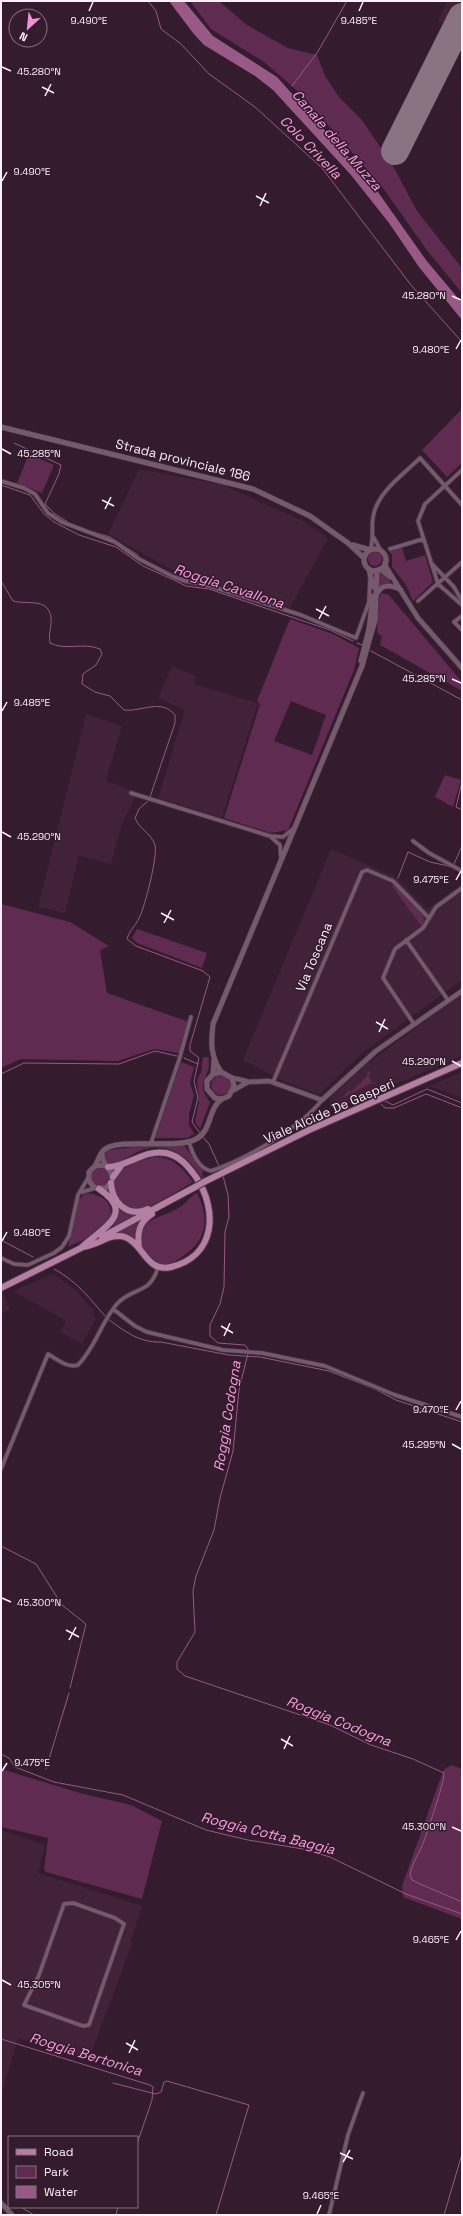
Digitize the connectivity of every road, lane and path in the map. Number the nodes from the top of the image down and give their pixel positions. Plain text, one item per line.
1 (1, 427) edge
2 (462, 470) edge
3 (1, 481) edge
4 (444, 486) junction
5 (462, 505) edge
6 (373, 534) junction
7 (423, 539) junction
8 (348, 543) junction
9 (390, 549) dead end
10 (370, 550) junction
11 (381, 551) junction
12 (364, 558) junction
13 (430, 562) junction
14 (385, 563) junction
15 (462, 563) edge
16 (379, 570) junction
17 (370, 571) junction
18 (445, 577) junction
19 (393, 580) junction
20 (438, 584) junction
21 (402, 590) junction
22 (376, 596) junction
23 (462, 601) edge
24 (418, 602) dead end
25 (462, 605) edge
26 (462, 616) edge
27 (462, 630) edge
28 (462, 668) edge
29 (355, 683) junction
30 (131, 793) dead end
31 (294, 828) junction
32 (270, 836) junction
33 (413, 841) dead end
34 (281, 858) junction
35 (462, 870) edge
36 (462, 888) edge
37 (429, 918) junction
38 (406, 940) junction
39 (462, 990) edge
40 (448, 1000) junction
41 (191, 1017) dead end
42 (414, 1024) junction
43 (214, 1060) junction
44 (462, 1063) edge
45 (221, 1072) junction
46 (213, 1074) junction
47 (232, 1078) junction
48 (248, 1082) junction
49 (274, 1082) junction
50 (234, 1090) junction
51 (212, 1097) junction
52 (222, 1099) junction
53 (322, 1100) junction
54 (213, 1110) junction
55 (189, 1142) junction
56 (152, 1143) junction
57 (102, 1152) junction
58 (95, 1166) junction
59 (106, 1166) junction
60 (121, 1166) junction
61 (226, 1168) junction
62 (214, 1174) junction
63 (88, 1178) junction
64 (112, 1180) junction
65 (97, 1189) junction
66 (81, 1192) junction
67 (163, 1204) junction
68 (82, 1247) junction
69 (139, 1249) junction
70 (1, 1258) edge
71 (158, 1267) junction
72 (1, 1288) edge
73 (113, 1309) junction
74 (462, 1417) edge
75 (1, 1469) edge
76 (24, 2005) joint
77 (362, 2093) dead end
78 (1, 2203) edge
79 (12, 2215) edge
80 (329, 2215) edge

1 - 8 main road, Strada provinciale 186
2 - 4 street
3 - 17 street
4 - 5 street
4 - 6 street
4 - 7 street
6 - 10 street
6 - 11 street
7 - 9 street
7 - 13 street
8 - 10 main road
8 - 12 main road
10 - 11 main road
10 - 12 main road
11 - 14 main road
12 - 17 main road
13 - 18 street
13 - 20 street
14 - 16 main road
14 - 19 street
15 - 18 street
16 - 17 main road
16 - 19 street
16 - 22 main road
17 - 29 main road
18 - 20 street
18 - 23 street
19 - 21 street
20 - 24 street
20 - 25 street
21 - 22 street
21 - 28 street
22 - 29 main road
26 - 27 street
29 - 31 main road
30 - 32 street
31 - 32 street
31 - 34 main road
32 - 34 street
33 - 35 street
34 - 43 main road
36 - 37 street
37 - 38 street
37 - 49 street, Via Toscana
38 - 40 street
38 - 42 street
39 - 40 street
40 - 42 street
41 - 56 street
42 - 53 street
43 - 45 main road
43 - 46 main road
44 - 61 main road, Viale Alcide De Gasperi
45 - 46 main road
45 - 47 main road
46 - 51 main road
47 - 48 street
47 - 50 main road
48 - 49 street
48 - 50 street
49 - 53 street
50 - 52 main road
51 - 52 main road
51 - 54 main road
52 - 54 main road
53 - 61 street
54 - 55 main road
55 - 56 main road
55 - 62 street
56 - 57 main road
57 - 58 main road
57 - 59 main road
58 - 59 main road
58 - 63 main road
59 - 60 main road
59 - 64 main road
60 - 64 main road
60 - 71 main road
61 - 62 main road, Viale Alcide De Gasperi
62 - 67 main road, Viale Alcide De Gasperi, bridge
63 - 65 main road
63 - 66 street
64 - 65 main road
64 - 67 main road
65 - 66 street
65 - 68 main road
66 - 70 street
67 - 68 main road
67 - 69 main road
68 - 69 main road
68 - 72 main road
69 - 71 main road
71 - 73 street
73 - 74 street
73 - 75 street
76 - 76 street
77 - 80 street
78 - 79 main road

